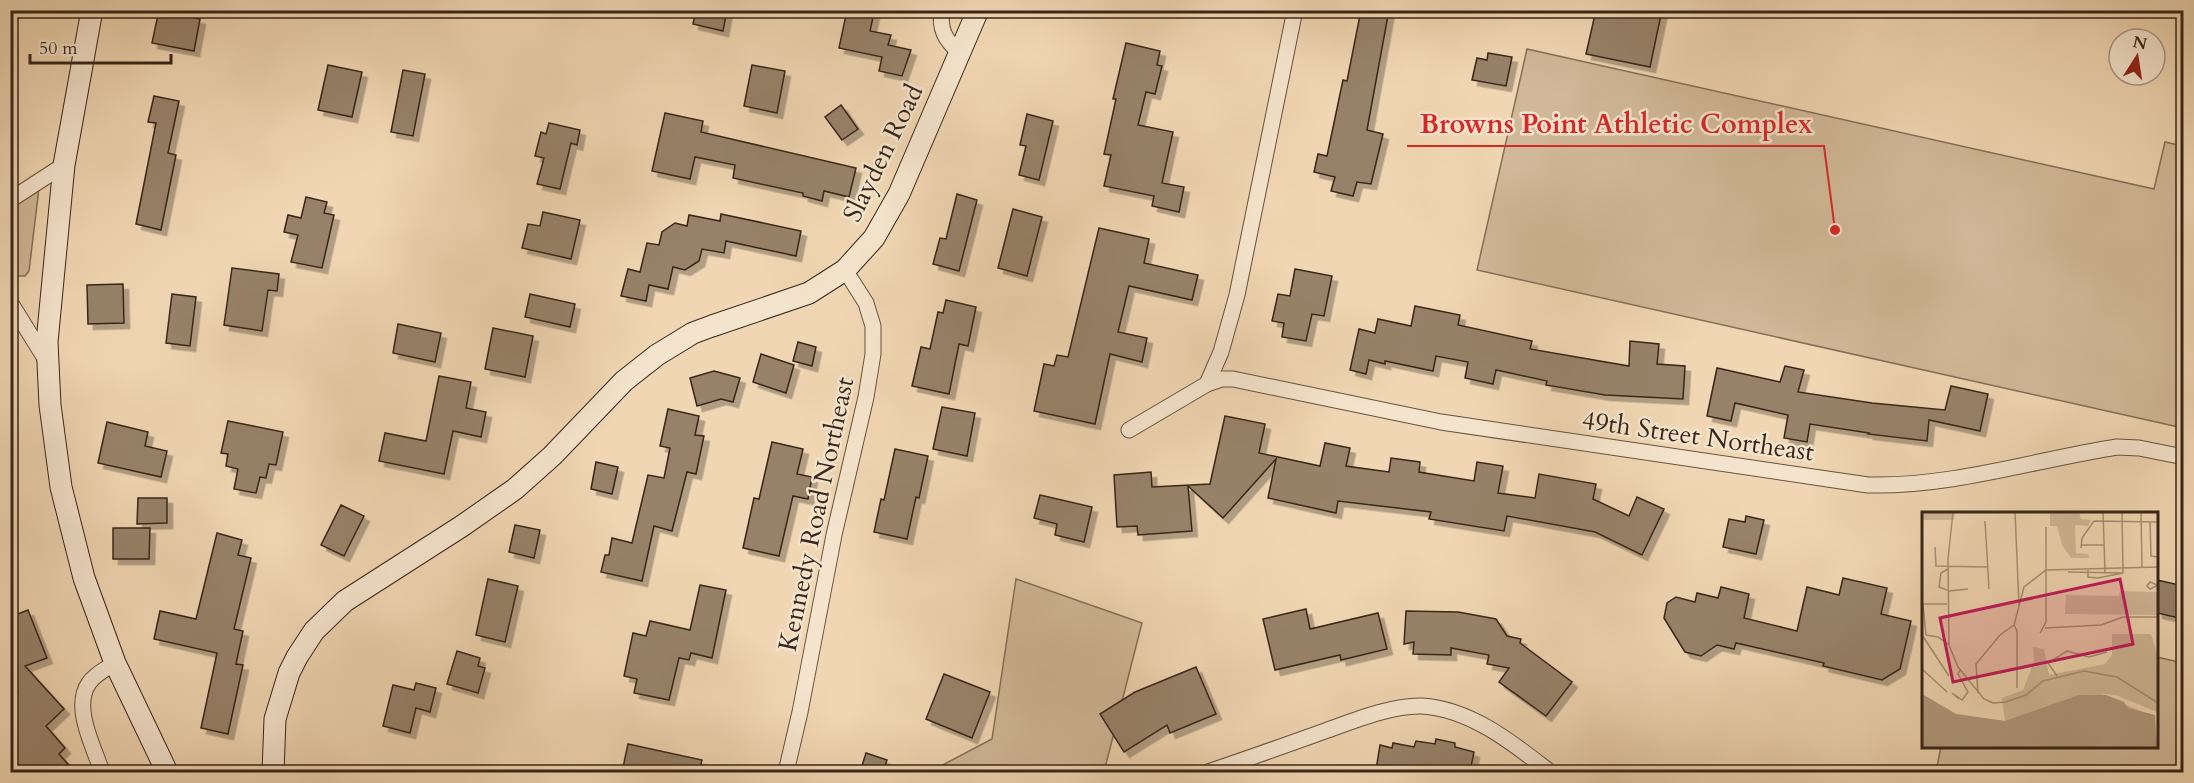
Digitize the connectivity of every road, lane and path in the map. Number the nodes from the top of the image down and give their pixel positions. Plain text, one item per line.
1 (92, 10) edge
2 (942, 10) edge
3 (978, 10) edge
4 (1295, 10) edge
5 (959, 52) junction
6 (64, 165) junction
7 (10, 200) edge
8 (845, 270) junction
9 (10, 302) edge
10 (47, 363) junction
11 (1207, 384) junction
12 (1129, 430) dead end
13 (2184, 457) edge
14 (115, 663) junction
15 (102, 772) edge
16 (168, 772) edge
17 (273, 772) edge
18 (786, 772) edge
19 (1208, 772) edge
20 (1550, 772) edge

1 - 6 street
2 - 5 street
3 - 5 street, Slayden Road
4 - 11 street
5 - 8 street, Slayden Road
6 - 7 street
6 - 10 street
8 - 17 street, Slayden Road
8 - 18 street, Kennedy Road Northeast
9 - 10 street
10 - 14 street
11 - 12 street
11 - 13 street, 49th Street Northeast
14 - 15 street
14 - 16 street
19 - 20 street

